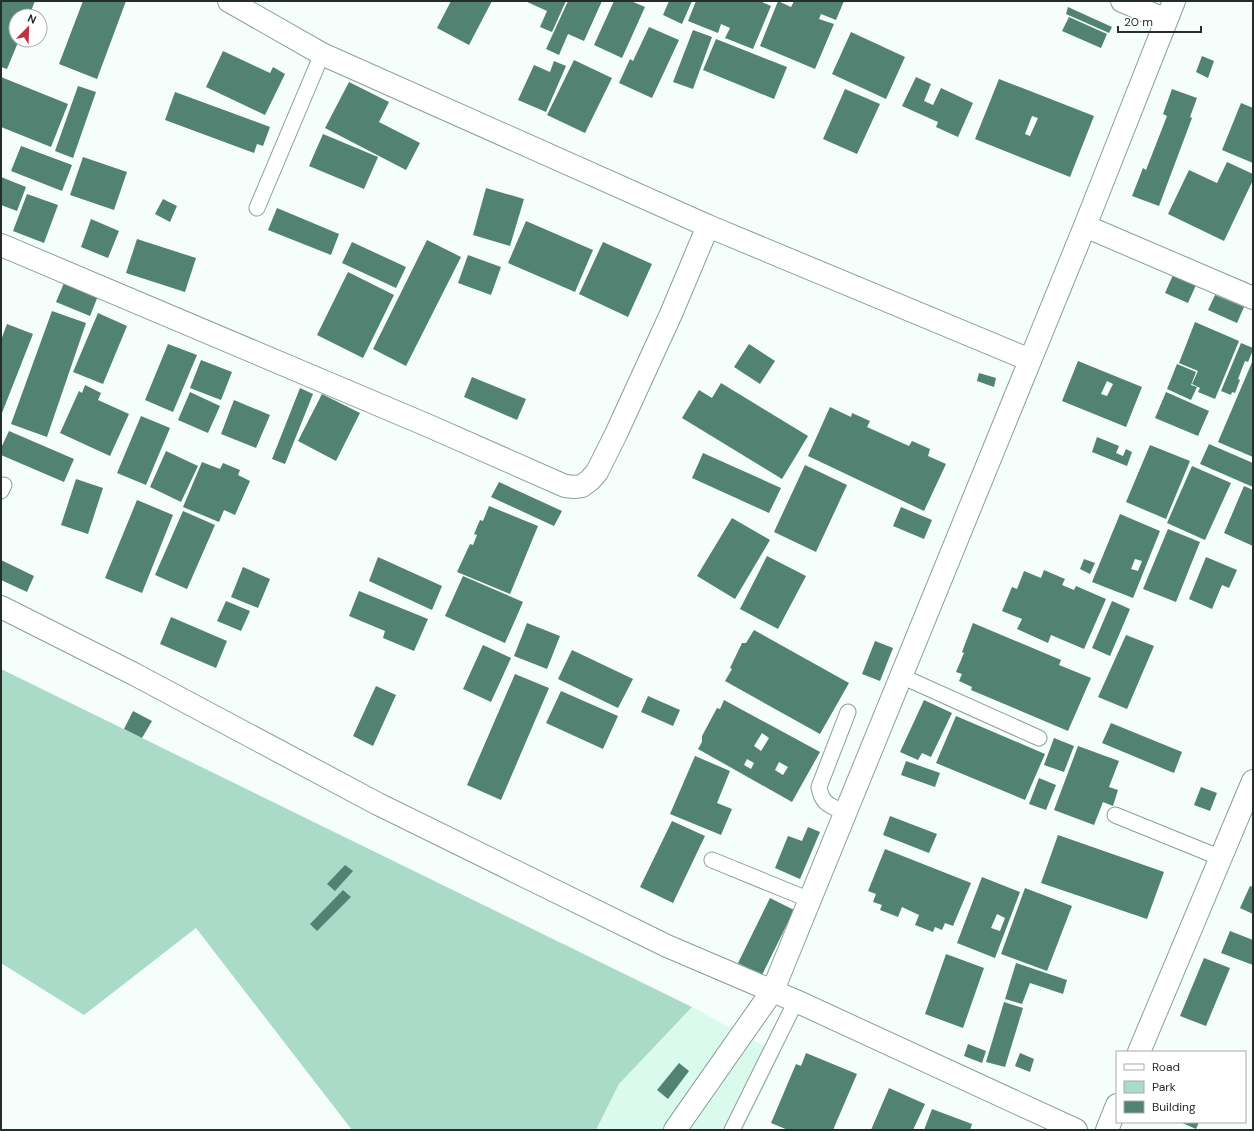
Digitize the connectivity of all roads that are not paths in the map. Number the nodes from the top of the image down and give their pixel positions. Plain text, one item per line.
1 (229, 1) edge
2 (1122, 1) edge
3 (1170, 11) edge
4 (322, 54) junction
5 (257, 208) dead end
6 (708, 226) junction
7 (1085, 226) junction
8 (1, 245) edge
9 (1253, 298) edge
10 (1030, 360) junction
11 (1, 606) edge
12 (901, 676) junction
13 (848, 712) dead end
14 (1039, 738) dead end
15 (1253, 781) edge
16 (845, 813) junction
17 (1115, 815) dead end
18 (1220, 858) junction
19 (712, 860) dead end
20 (810, 900) junction
21 (773, 990) junction
22 (796, 1001) junction
23 (1139, 1051) edge
24 (1116, 1108) edge
25 (675, 1130) edge
26 (732, 1130) edge
27 (1076, 1130) edge
28 (1107, 1130) edge

1 - 4 street
2 - 3 street
3 - 7 street
4 - 5 lane
4 - 6 street
6 - 8 street
6 - 10 street
7 - 9 street
7 - 10 street
10 - 12 street
11 - 21 street
12 - 14 lane
12 - 16 street
13 - 16 lane
15 - 18 street
16 - 20 street
17 - 18 lane
18 - 23 street
19 - 20 lane
20 - 21 street
21 - 22 street
21 - 25 street
22 - 26 lane
22 - 27 street
24 - 28 street

